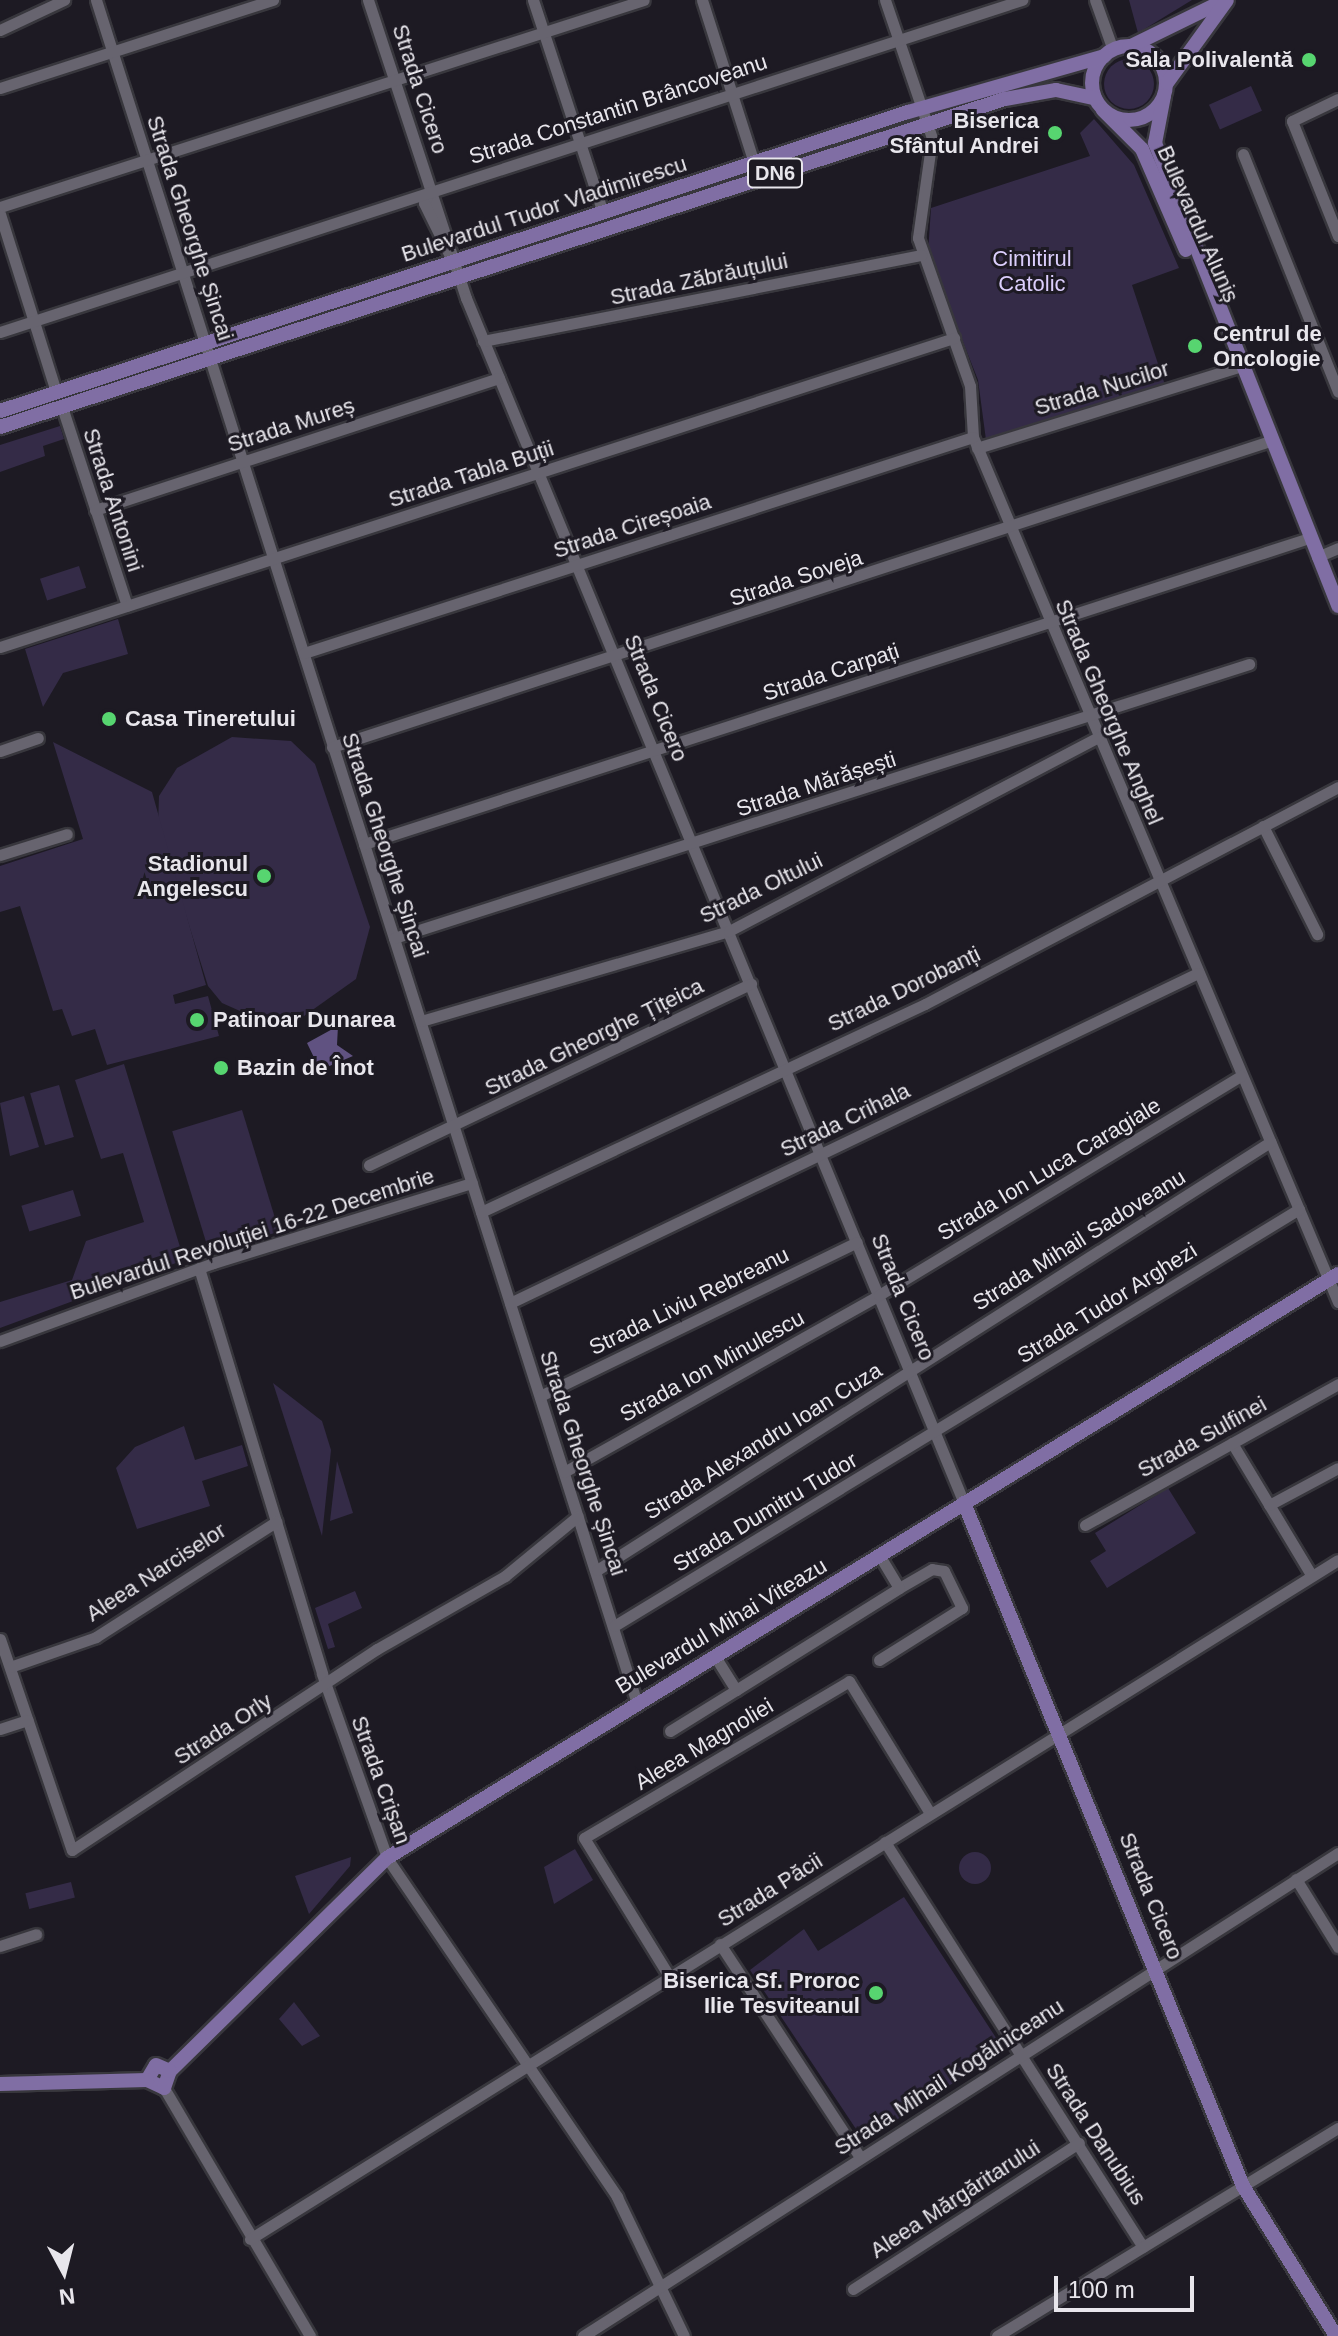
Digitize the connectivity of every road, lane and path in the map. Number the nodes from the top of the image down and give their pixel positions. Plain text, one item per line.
1 (64, 0) edge
2 (96, 0) edge
3 (273, 0) edge
4 (368, 0) edge
5 (533, 0) edge
6 (644, 0) edge
7 (702, 0) edge
8 (885, 0) edge
9 (1022, 0) edge
10 (1095, 0) edge
11 (1226, 0) edge
12 (0, 30) edge
13 (543, 33) junction
14 (897, 37) junction
15 (1129, 47) junction
16 (113, 51) junction
17 (1109, 53) junction
18 (394, 80) junction
19 (0, 88) edge
20 (1165, 90) junction
21 (732, 93) junction
22 (1338, 99) edge
23 (1099, 104) junction
24 (924, 116) junction
25 (579, 143) junction
26 (1243, 154) dead end
27 (147, 160) junction
28 (754, 163) junction
29 (429, 192) junction
30 (0, 207) edge
31 (603, 213) junction
32 (0, 214) edge
33 (1338, 236) edge
34 (922, 255) junction
35 (453, 262) junction
36 (183, 272) junction
37 (458, 277) junction
38 (34, 321) junction
39 (0, 332) edge
40 (954, 338) junction
41 (483, 341) junction
42 (205, 342) junction
43 (210, 358) junction
44 (1239, 367) junction
45 (499, 378) junction
46 (56, 392) junction
47 (1338, 392) edge
48 (62, 407) junction
49 (0, 411) edge
50 (0, 427) edge
51 (1270, 441) junction
52 (975, 442) junction
53 (243, 462) junction
54 (539, 473) junction
55 (95, 510) junction
56 (1010, 530) junction
57 (1309, 538) junction
58 (1338, 548) edge
59 (1317, 557) junction
60 (273, 558) junction
61 (577, 565) junction
62 (127, 606) junction
63 (1338, 606) edge
64 (1050, 624) junction
65 (0, 647) edge
66 (304, 653) junction
67 (615, 657) junction
68 (1249, 664) dead end
69 (1090, 718) junction
70 (1098, 737) junction
71 (38, 738) dead end
72 (332, 747) junction
73 (653, 749) junction
74 (0, 751) edge
75 (1338, 787) edge
76 (1263, 826) junction
77 (67, 834) dead end
78 (364, 844) junction
79 (693, 844) junction
80 (0, 855) edge
81 (1158, 879) junction
82 (729, 931) junction
83 (1317, 934) dead end
84 (394, 938) junction
85 (1198, 973) junction
86 (751, 984) junction
87 (421, 1021) junction
88 (786, 1068) junction
89 (1241, 1076) junction
90 (454, 1126) junction
91 (1270, 1142) junction
92 (821, 1154) junction
93 (369, 1165) dead end
94 (472, 1183) junction
95 (1299, 1209) junction
96 (481, 1212) junction
97 (857, 1242) junction
98 (199, 1268) junction
99 (1333, 1276) edge
100 (879, 1295) junction
101 (1338, 1302) edge
102 (510, 1303) junction
103 (0, 1341) edge
104 (910, 1371) junction
105 (1338, 1384) edge
106 (540, 1396) junction
107 (937, 1432) junction
108 (1232, 1443) junction
109 (1338, 1468) edge
110 (564, 1472) junction
111 (964, 1503) junction
112 (1269, 1505) junction
113 (578, 1516) junction
114 (276, 1522) junction
115 (1085, 1525) dead end
116 (880, 1556) junction
117 (1338, 1560) edge
118 (597, 1570) junction
119 (1312, 1576) junction
120 (899, 1588) junction
121 (614, 1626) junction
122 (0, 1639) edge
123 (715, 1656) junction
124 (879, 1660) dead end
125 (10, 1667) junction
126 (326, 1686) junction
127 (736, 1690) junction
128 (637, 1703) junction
129 (28, 1720) junction
130 (0, 1729) edge
131 (670, 1731) dead end
132 (1060, 1733) junction
133 (930, 1813) junction
134 (885, 1842) junction
135 (1338, 1853) edge
136 (387, 1858) junction
137 (1296, 1879) junction
138 (36, 1934) dead end
139 (720, 1944) junction
140 (0, 1946) edge
141 (1338, 1947) edge
142 (1156, 1967) junction
143 (669, 1976) junction
144 (1020, 2054) junction
145 (525, 2065) junction
146 (170, 2071) junction
147 (147, 2080) junction
148 (0, 2084) edge
149 (164, 2088) junction
150 (1338, 2128) edge
151 (1079, 2143) junction
152 (860, 2157) junction
153 (1243, 2186) junction
154 (250, 2239) junction
155 (1143, 2247) junction
156 (663, 2284) junction
157 (853, 2289) dead end
158 (310, 2336) edge
159 (583, 2336) edge
160 (684, 2336) edge
161 (997, 2336) edge
162 (1336, 2336) edge

1 - 12 street
2 - 16 street, Strada Gheorghe Șincai
3 - 16 street
4 - 18 street, Strada Cicero
5 - 13 street
6 - 13 street
7 - 21 street
8 - 14 street, Strada Gheorghe Anghel
9 - 14 street, Strada Constantin Brâncoveanu
10 - 17 street
11 - 15 main road, DN6
11 - 20 main road, DN6
13 - 18 street
13 - 25 street
14 - 21 street, Strada Constantin Brâncoveanu
14 - 24 street, Strada Gheorghe Anghel
15 - 17 main road, DN6
15 - 20 main road
16 - 19 street
16 - 27 street, Strada Gheorghe Șincai
17 - 23 main road
17 - 24 main road, Bulevardul Tudor Vladimirescu / DN6
18 - 27 street
18 - 29 street, Strada Cicero
20 - 23 main road, DN6
20 - 44 main road, Bulevardul Aluniș
21 - 25 street, Strada Constantin Brâncoveanu
21 - 28 street
22 - 33 street
23 - 24 main road, Bulevardul Tudor Vladimirescu / DN6
23 - 44 main road, Bulevardul Aluniș
24 - 28 main road, Bulevardul Tudor Vladimirescu / DN6
24 - 34 street, Strada Gheorghe Anghel
24 - 37 main road, Bulevardul Tudor Vladimirescu / DN6
25 - 29 street, Strada Constantin Brâncoveanu
25 - 31 street
26 - 47 street
27 - 30 street
27 - 36 street, Strada Gheorghe Șincai
28 - 31 main road, Bulevardul Tudor Vladimirescu / DN6
29 - 35 street, Strada Cicero
29 - 36 street, Strada Constantin Brâncoveanu
31 - 35 main road, Bulevardul Tudor Vladimirescu / DN6
32 - 38 street
34 - 40 street, Strada Gheorghe Anghel
34 - 41 street, Strada Zăbrăuțului
35 - 37 street, Strada Cicero
35 - 42 main road, Bulevardul Tudor Vladimirescu / DN6
36 - 38 street, Strada Constantin Brâncoveanu
36 - 42 street, Strada Gheorghe Șincai
37 - 41 street, Strada Cicero
37 - 43 main road, Bulevardul Tudor Vladimirescu / DN6
38 - 39 street, Strada Constantin Brâncoveanu
38 - 46 street
40 - 52 street, Strada Gheorghe Anghel
40 - 54 street, Strada Tabla Buții
41 - 45 street, Strada Cicero
42 - 43 street, Strada Gheorghe Șincai
42 - 46 main road, Bulevardul Tudor Vladimirescu / DN6
43 - 48 main road, Bulevardul Tudor Vladimirescu / DN6
43 - 53 street, Strada Gheorghe Șincai
44 - 51 main road, Bulevardul Aluniș
44 - 52 street, Strada Nucilor
45 - 53 street, Strada Mureș
45 - 54 street, Strada Cicero
46 - 49 main road, Bulevardul Tudor Vladimirescu / DN6
48 - 50 main road, Bulevardul Tudor Vladimirescu / DN6
48 - 55 street, Strada Antonini
51 - 56 street, Strada Soveja
51 - 57 main road, Bulevardul Aluniș
52 - 56 street, Strada Gheorghe Anghel
52 - 61 street, Strada Cireșoaia
53 - 55 street, Strada Mureș
53 - 60 street, Strada Gheorghe Șincai
54 - 60 street, Strada Tabla Buții
54 - 61 street, Strada Cicero
55 - 62 street, Strada Antonini
56 - 64 street, Strada Gheorghe Anghel
56 - 67 street, Strada Soveja
57 - 59 main road, Bulevardul Aluniș
57 - 64 street, Strada Carpați
58 - 59 street
59 - 63 main road, Bulevardul Aluniș
60 - 62 street, Strada Tabla Buții
60 - 66 street, Strada Gheorghe Șincai
61 - 66 street, Strada Cireșoaia
61 - 67 street, Strada Cicero
62 - 65 street, Strada Tabla Buții
64 - 69 street, Strada Gheorghe Anghel
64 - 73 street, Strada Carpați
66 - 72 street, Strada Gheorghe Șincai
67 - 72 street, Strada Soveja
67 - 73 street, Strada Cicero
68 - 69 street, Strada Mărășești
69 - 70 street, Strada Gheorghe Anghel
69 - 79 street, Strada Mărășești
70 - 81 street, Strada Gheorghe Anghel
70 - 82 street, Strada Oltului
71 - 74 street
72 - 78 street, Strada Gheorghe Șincai
73 - 78 street, Strada Carpați
73 - 79 street, Strada Cicero
75 - 76 street, Strada Dorobanți
76 - 81 street, Strada Dorobanți
76 - 83 street
77 - 80 street
78 - 84 street, Strada Gheorghe Șincai
79 - 82 street, Strada Cicero
79 - 84 street, Strada Mărășești
81 - 85 street, Strada Gheorghe Anghel
81 - 88 street, Strada Dorobanți
82 - 86 street, Strada Cicero
82 - 87 street, Strada Oltului
84 - 87 street, Strada Gheorghe Șincai
85 - 89 street, Strada Gheorghe Anghel
85 - 92 street, Strada Crihala
86 - 88 street, Strada Cicero
86 - 90 street, Strada Gheorghe Țițeica
87 - 90 street, Strada Gheorghe Șincai
88 - 92 street, Strada Cicero
88 - 96 street, Strada Dorobanți
89 - 91 street, Strada Gheorghe Anghel
89 - 100 street, Strada Ion Luca Caragiale
90 - 93 street, Strada Gheorghe Țițeica
90 - 94 street, Strada Gheorghe Șincai
91 - 95 street, Strada Gheorghe Anghel
91 - 104 street, Strada Mihail Sadoveanu
92 - 97 street, Strada Cicero
92 - 102 street, Strada Crihala
94 - 96 street, Strada Gheorghe Șincai
94 - 98 street, Bulevardul Revoluției 16-22 Decembrie
95 - 99 street, Strada Gheorghe Anghel
95 - 107 street, Strada Tudor Arghezi
96 - 102 street, Strada Gheorghe Șincai
97 - 100 street, Strada Cicero
97 - 106 street, Strada Liviu Rebreanu
98 - 103 street, Bulevardul Revoluției 16-22 Decembrie
98 - 114 street, Strada Crișan
99 - 101 street, Strada Gheorghe Anghel
99 - 111 main road, Bulevardul Mihai Viteazu
100 - 104 street, Strada Cicero
100 - 110 street, Strada Ion Minulescu
102 - 106 street, Strada Gheorghe Șincai
104 - 107 street, Strada Cicero
104 - 118 street, Strada Alexandru Ioan Cuza
105 - 108 street, Strada Sulfinei
106 - 110 street, Strada Gheorghe Șincai
107 - 111 street, Strada Cicero
107 - 121 street, Strada Dumitru Tudor
108 - 112 street
108 - 115 street, Strada Sulfinei
109 - 112 street
110 - 113 street, Strada Gheorghe Șincai
111 - 116 main road, Bulevardul Mihai Viteazu
111 - 132 main road, Strada Cicero
112 - 119 street
113 - 118 street, Strada Gheorghe Șincai
113 - 126 street, Strada Orly
114 - 125 street, Aleea Narciselor
114 - 126 street, Strada Crișan
116 - 120 street
116 - 123 main road, Bulevardul Mihai Viteazu
117 - 119 street, Strada Păcii
118 - 121 street, Strada Gheorghe Șincai
119 - 132 street, Strada Păcii
120 - 124 street
120 - 127 street
121 - 128 street, Strada Gheorghe Șincai
122 - 125 street, Strada Orly
123 - 127 street
123 - 128 main road, Bulevardul Mihai Viteazu
125 - 129 street, Strada Orly
126 - 129 street, Strada Orly
126 - 136 street, Strada Crișan
127 - 131 street
128 - 136 main road, Bulevardul Mihai Viteazu
129 - 130 street
132 - 133 street, Strada Păcii
132 - 142 main road, Strada Cicero
133 - 134 street, Strada Păcii
133 - 143 street, Aleea Magnoliei
134 - 139 street, Strada Păcii
134 - 144 street, Strada Danubius
135 - 137 street, Strada Mihail Kogălniceanu
136 - 145 street, Strada Crișan
136 - 146 main road, Bulevardul Mihai Viteazu
137 - 141 street
137 - 142 street, Strada Mihail Kogălniceanu
138 - 140 street
139 - 143 street, Strada Păcii
139 - 152 street
142 - 144 street, Strada Mihail Kogălniceanu
142 - 153 main road, Strada Cicero
143 - 145 street, Strada Păcii
144 - 151 street, Strada Danubius
144 - 152 street, Strada Mihail Kogălniceanu
145 - 154 street, Strada Păcii
145 - 156 street, Strada Crișan
146 - 147 main road, Bulevardul Mihai Viteazu
146 - 149 main road, Bulevardul Mihai Viteazu
147 - 148 main road, Bulevardul Mihai Viteazu
147 - 149 main road, Bulevardul Mihai Viteazu
149 - 154 street
150 - 153 street
151 - 155 street, Strada Danubius
151 - 157 street, Aleea Mărgăritarului
152 - 156 street, Strada Mihail Kogălniceanu
153 - 155 street
153 - 162 main road, Strada Cicero
154 - 158 street
155 - 161 street
156 - 159 street, Strada Mihail Kogălniceanu
156 - 160 street, Strada Crișan

